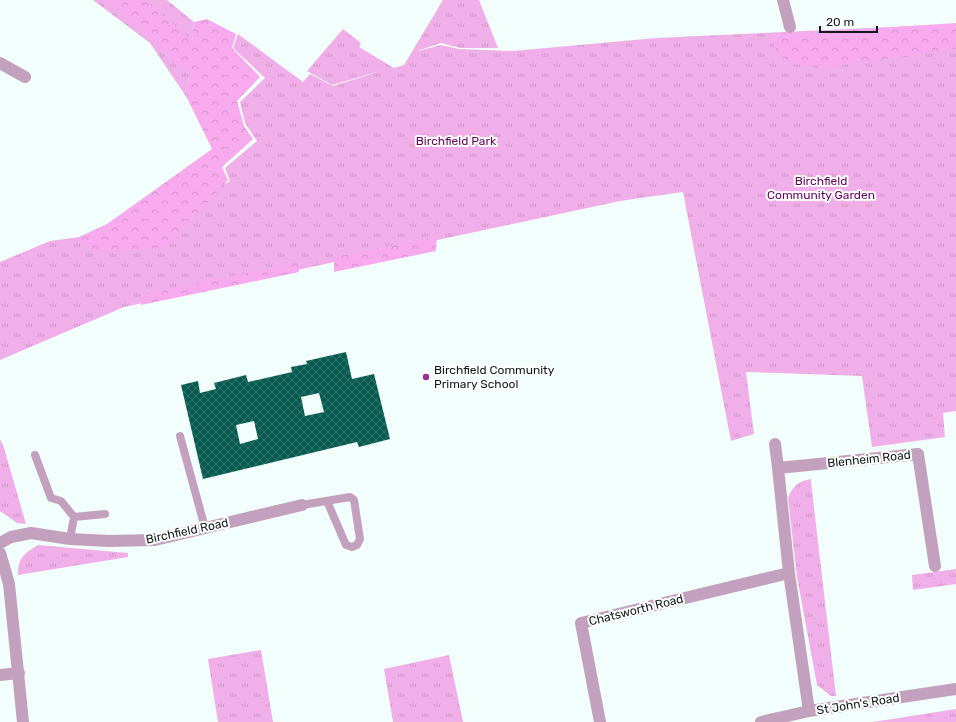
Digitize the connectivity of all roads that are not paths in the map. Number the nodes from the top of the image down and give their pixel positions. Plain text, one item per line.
1 (783, 0) edge
2 (790, 27) dead end
3 (0, 63) edge
4 (25, 77) dead end
5 (180, 436) dead end
6 (775, 444) dead end
7 (35, 455) dead end
8 (778, 468) junction
9 (327, 501) junction
10 (302, 505) joint
11 (105, 514) dead end
12 (74, 517) junction
13 (204, 528) junction
14 (70, 539) junction
15 (0, 543) edge
16 (0, 553) edge
17 (935, 566) dead end
18 (789, 573) junction
19 (19, 673) junction
20 (0, 675) edge
21 (956, 689) edge
22 (809, 711) junction
23 (23, 722) edge
24 (600, 722) edge
25 (761, 722) edge

1 - 2 street
3 - 4 street
5 - 13 lane
6 - 8 street
7 - 12 lane
8 - 17 street, Blenheim Road
8 - 18 street
9 - 9 lane
9 - 10 lane
10 - 13 street, Birchfield Road
11 - 12 lane
12 - 14 lane
13 - 14 street, Birchfield Road
14 - 15 street, Birchfield Road
16 - 19 street
18 - 22 street
18 - 24 street, Chatsworth Road
19 - 20 street
19 - 23 street
21 - 22 street, St John's Road
22 - 25 street, St John's Road

